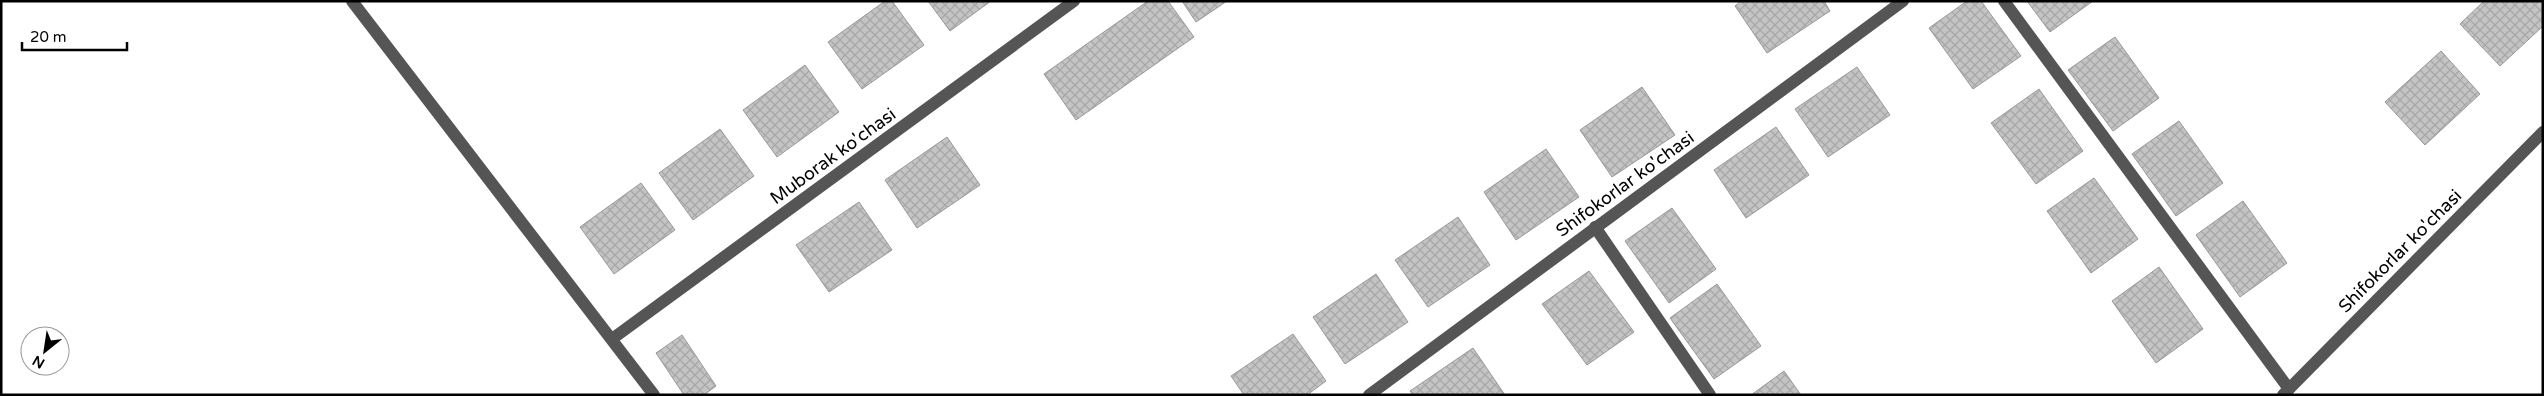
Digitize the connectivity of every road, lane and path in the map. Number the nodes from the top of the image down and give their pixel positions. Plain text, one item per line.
1 (352, 1) edge
2 (1074, 1) edge
3 (1903, 1) edge
4 (2004, 1) edge
5 (2543, 132) edge
6 (1595, 227) junction
7 (612, 339) junction
8 (2286, 392) edge
9 (654, 395) edge
10 (1369, 395) edge
11 (1710, 395) edge

1 - 7 street
2 - 7 street, Muborak ko'chasi
3 - 6 street, Shifokorlar ko'chasi
4 - 8 street
5 - 8 street, Shifokorlar ko'chasi
6 - 10 street, Shifokorlar ko'chasi
6 - 11 street
7 - 9 street

